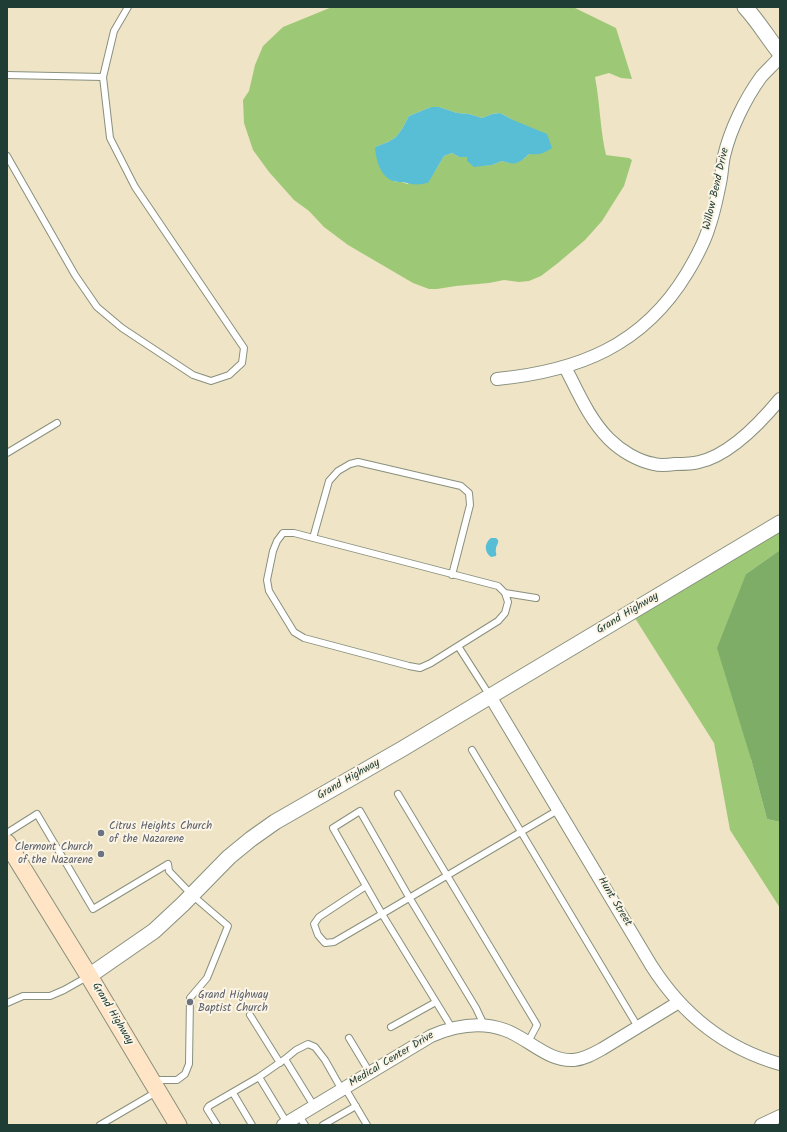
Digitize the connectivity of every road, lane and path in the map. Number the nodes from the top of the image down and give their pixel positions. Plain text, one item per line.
1 (128, 7) edge
2 (745, 7) edge
3 (780, 52) edge
4 (780, 57) edge
5 (7, 75) edge
6 (103, 77) junction
7 (7, 156) edge
8 (565, 367) junction
9 (497, 379) dead end
10 (780, 399) edge
11 (57, 423) dead end
12 (7, 453) edge
13 (780, 523) edge
14 (313, 538) junction
15 (452, 575) junction
16 (505, 593) junction
17 (536, 598) dead end
18 (458, 646) junction
19 (490, 696) junction
20 (472, 750) dead end
21 (398, 794) dead end
22 (558, 810) junction
23 (521, 831) junction
24 (7, 833) edge
25 (7, 843) edge
26 (447, 875) junction
27 (366, 886) junction
28 (192, 894) junction
29 (409, 898) junction
30 (382, 914) junction
31 (89, 976) junction
32 (436, 1002) junction
33 (679, 1002) junction
34 (7, 1003) edge
35 (250, 1015) dead end
36 (484, 1026) junction
37 (391, 1027) dead end
38 (638, 1027) junction
39 (452, 1028) junction
40 (349, 1038) dead end
41 (528, 1042) junction
42 (283, 1061) junction
43 (780, 1064) edge
44 (370, 1073) junction
45 (259, 1077) junction
46 (154, 1086) junction
47 (344, 1089) junction
48 (233, 1093) junction
49 (314, 1106) junction
50 (356, 1106) junction
51 (780, 1116) edge
52 (302, 1120) edge
53 (285, 1124) edge
54 (100, 1125) edge
55 (178, 1125) edge
56 (217, 1125) edge
57 (252, 1125) edge
58 (323, 1125) edge
59 (367, 1125) edge
60 (761, 1125) edge

1 - 6 lane
2 - 3 street
4 - 8 street, Willow Bend Drive
5 - 6 lane
6 - 7 lane
8 - 9 street, Willow Bend Drive
8 - 10 street
11 - 12 lane
13 - 19 street, Grand Highway
14 - 15 lane
14 - 15 lane
14 - 18 lane
15 - 16 lane
16 - 17 lane
16 - 18 lane
18 - 19 lane
19 - 22 street, Hunt Street
19 - 28 street, Grand Highway
20 - 23 lane
21 - 26 lane
22 - 23 lane
22 - 33 street, Hunt Street
23 - 26 lane
23 - 38 lane
24 - 28 lane
25 - 31 main road
26 - 29 lane
26 - 41 lane
27 - 29 lane
27 - 30 lane
27 - 30 lane
28 - 31 street, Grand Highway
28 - 46 lane
29 - 30 lane
29 - 36 lane
30 - 32 lane
31 - 34 lane
31 - 46 main road, Grand Highway
32 - 37 lane
32 - 39 lane
33 - 38 street, Medical Center Drive
33 - 43 street, Hunt Street
35 - 42 lane
36 - 39 street, Medical Center Drive
36 - 41 street, Medical Center Drive
38 - 41 street, Medical Center Drive
39 - 44 street, Medical Center Drive
40 - 44 lane
42 - 45 lane
42 - 47 lane
42 - 49 lane
44 - 47 street, Medical Center Drive
45 - 48 lane
45 - 53 lane
46 - 54 lane
46 - 55 main road, Grand Highway
47 - 49 street, Medical Center Drive
47 - 50 lane
48 - 56 lane
48 - 57 lane
49 - 52 street, Medical Center Drive
50 - 58 lane
50 - 59 lane
51 - 60 street
52 - 53 street, Medical Center Drive

